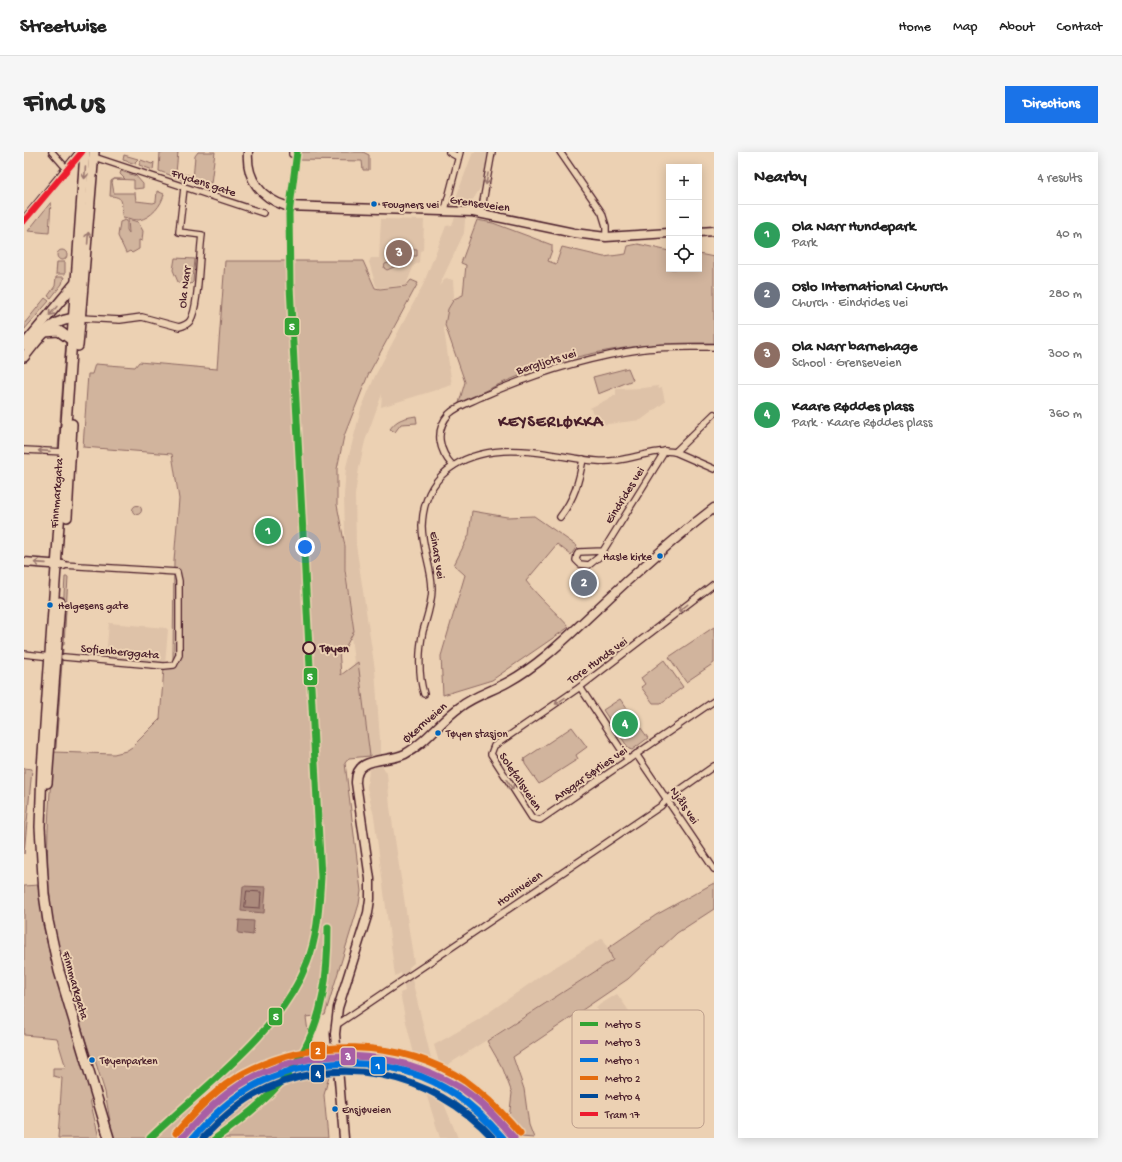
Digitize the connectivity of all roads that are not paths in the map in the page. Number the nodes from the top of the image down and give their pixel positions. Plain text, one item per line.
1 (79, 152) edge
2 (85, 152) edge
3 (248, 152) edge
4 (449, 152) edge
5 (492, 152) edge
6 (560, 152) edge
7 (53, 153) edge
8 (94, 155) edge
9 (459, 155) edge
10 (66, 168) junction
11 (184, 188) junction
12 (445, 210) junction
13 (263, 213) dead end
14 (481, 213) junction
15 (24, 219) edge
16 (714, 231) edge
17 (702, 232) edge
18 (666, 233) edge
19 (606, 237) junction
20 (77, 281) junction
21 (78, 318) junction
22 (44, 332) junction
23 (73, 341) junction
24 (24, 345) edge
25 (714, 347) edge
26 (24, 357) edge
27 (714, 414) edge
28 (24, 450) edge
29 (665, 451) junction
30 (65, 452) junction
31 (675, 452) junction
32 (583, 459) junction
33 (453, 466) junction
34 (714, 469) edge
35 (714, 508) edge
36 (560, 518) dead end
37 (603, 551) dead end
38 (24, 562) edge
39 (60, 564) junction
40 (714, 584) edge
41 (27, 654) edge
42 (57, 658) junction
43 (580, 687) junction
44 (424, 694) dead end
45 (714, 701) edge
46 (491, 751) joint
47 (636, 754) junction
48 (628, 760) junction
49 (714, 766) edge
50 (667, 799) junction
51 (536, 821) joint
52 (42, 836) junction
53 (714, 869) edge
54 (335, 1026) junction
55 (343, 1137) edge
56 (109, 1138) edge

1 - 10 street
2 -> 20 main road, Finnmarkgata
3 - 12 main road, Grenseveien
4 - 9 street
5 -> 14 street
6 - 19 street
7 - 10 street
8 - 11 street, Frydens gate
21 -> 8 main road, Finnmarkgata
9 - 12 street
10 - 15 street
11 - 13 street, Frydens gate
11 - 21 street, Ola Narr
12 - 14 main road, Grenseveien
14 - 19 main road, Grenseveien
16 - 17 main road
18 - 19 main road, Grenseveien
20 - 21 main road, Finnmarkgata
20 -> 24 main road
21 - 22 main road
21 - 23 main road, Finnmarkgata
21 - 39 main road, Finnmarkgata
22 - 23 main road
22 - 26 main road
23 - 30 main road, Finnmarkgata
25 - 33 street, Bergljots vei
27 - 31 street
30 -> 28 street
29 - 31 street, Einars vei
29 - 32 street, Einars vei
29 - 37 street, Eindrides vei
30 - 39 main road, Finnmarkgata
31 - 34 street, Einars vei
32 - 33 street, Einars vei
32 - 36 street
33 - 44 street, Einars vei
35 - 54 main road, Økernveien
39 -> 38 main road
39 - 42 main road, Finnmarkgata
39 - 42 street, Sofienberggata
40 -> 43 street, Tore Hunds vei
41 - 42 street, Sofienberggata
42 - 52 main road, Finnmarkgata
42 - 52 main road, Finnmarkgata
43 -> 46 street, Tore Hunds vei
43 - 48 street
45 - 47 street, Ansgar Sørlies vei
46 -> 51 street, Solefallsveien
47 - 48 street, Ansgar Sørlies vei
47 - 50 street, Njåls vei
48 - 51 street, Ansgar Sørlies vei
49 - 50 street, Hovinveien
50 - 53 street, Njåls vei
50 - 54 street, Hovinveien
52 - 56 main road, Finnmarkgata
54 - 55 main road, Økernveien

